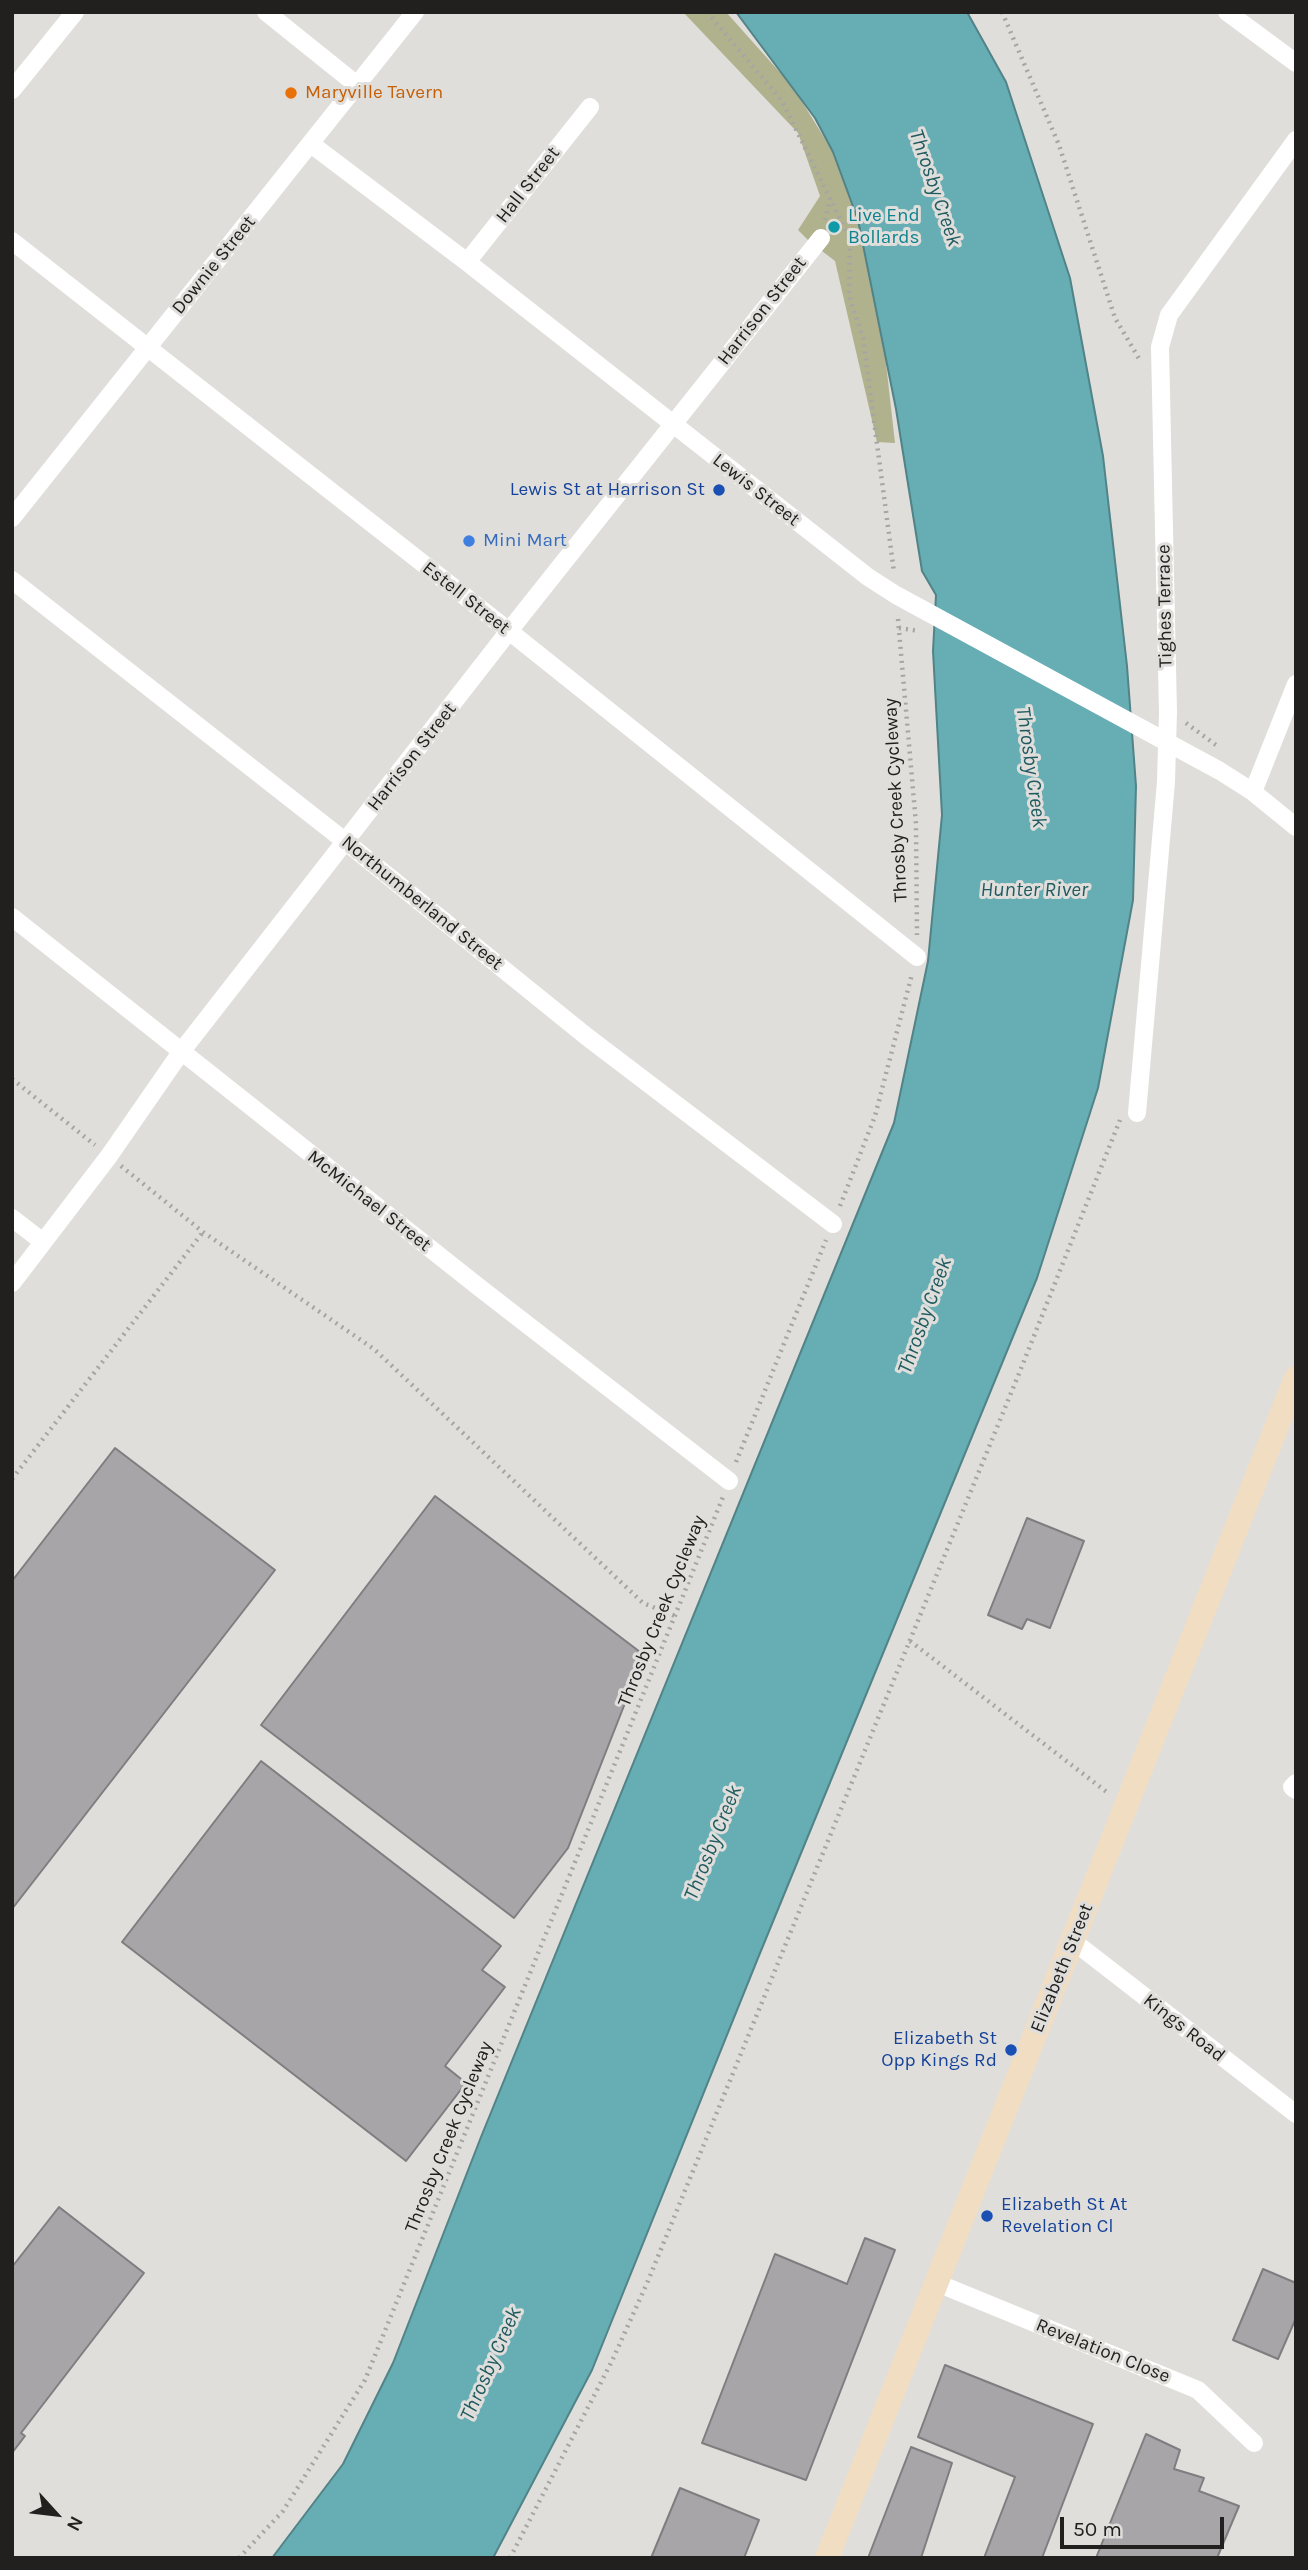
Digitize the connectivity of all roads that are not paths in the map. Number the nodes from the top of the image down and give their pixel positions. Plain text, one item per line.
1 (75, 12) edge
2 (266, 12) edge
3 (415, 12) edge
4 (1227, 12) edge
5 (1296, 63) edge
6 (357, 85) junction
7 (12, 90) edge
8 (590, 107) dead end
9 (1296, 140) edge
10 (311, 144) junction
11 (821, 238) dead end
12 (12, 242) edge
13 (467, 262) junction
14 (147, 348) junction
15 (673, 425) junction
16 (12, 518) edge
17 (12, 580) edge
18 (509, 631) junction
19 (1296, 684) edge
20 (1253, 792) junction
21 (1296, 827) edge
22 (346, 842) junction
23 (12, 917) edge
24 (917, 957) road end
25 (181, 1052) junction
26 (1138, 1108) road end
27 (12, 1218) edge
28 (832, 1224) road end
29 (43, 1242) junction
30 (12, 1283) edge
31 (1296, 1378) edge
32 (729, 1481) road end
33 (1073, 1941) junction
34 (1296, 2114) edge
35 (937, 2283) junction
36 (1255, 2444) dead end
37 (827, 2558) edge

1 - 7 street
2 - 6 street
3 - 6 street, Downie Street
4 - 5 street
6 - 10 street, Downie Street
8 - 13 street, Hall Street
9 - 26 street, Tighes Terrace
10 - 13 street, Lewis Street
10 - 14 street, Downie Street
11 - 15 street, Harrison Street
12 - 14 street, Estell Street
13 - 15 street, Lewis Street
14 - 16 street, Downie Street
14 - 18 street, Estell Street
15 - 18 street, Harrison Street
15 - 20 street, Lewis Street
17 - 22 street, Northumberland Street
18 - 22 street, Harrison Street
18 - 24 street, Estell Street
19 - 20 street
20 - 21 street, Lewis Street
22 - 25 street, Harrison Street
22 - 28 street, Northumberland Street
23 - 25 street, McMichael Street
25 - 29 street, Harrison Street
25 - 32 street, McMichael Street
27 - 29 street
29 - 30 street, Harrison Street
31 - 33 main road, Elizabeth Street
33 - 34 street, Kings Road
33 - 35 main road, Elizabeth Street
35 - 36 street, Revelation Close
35 - 37 main road, Elizabeth Street

